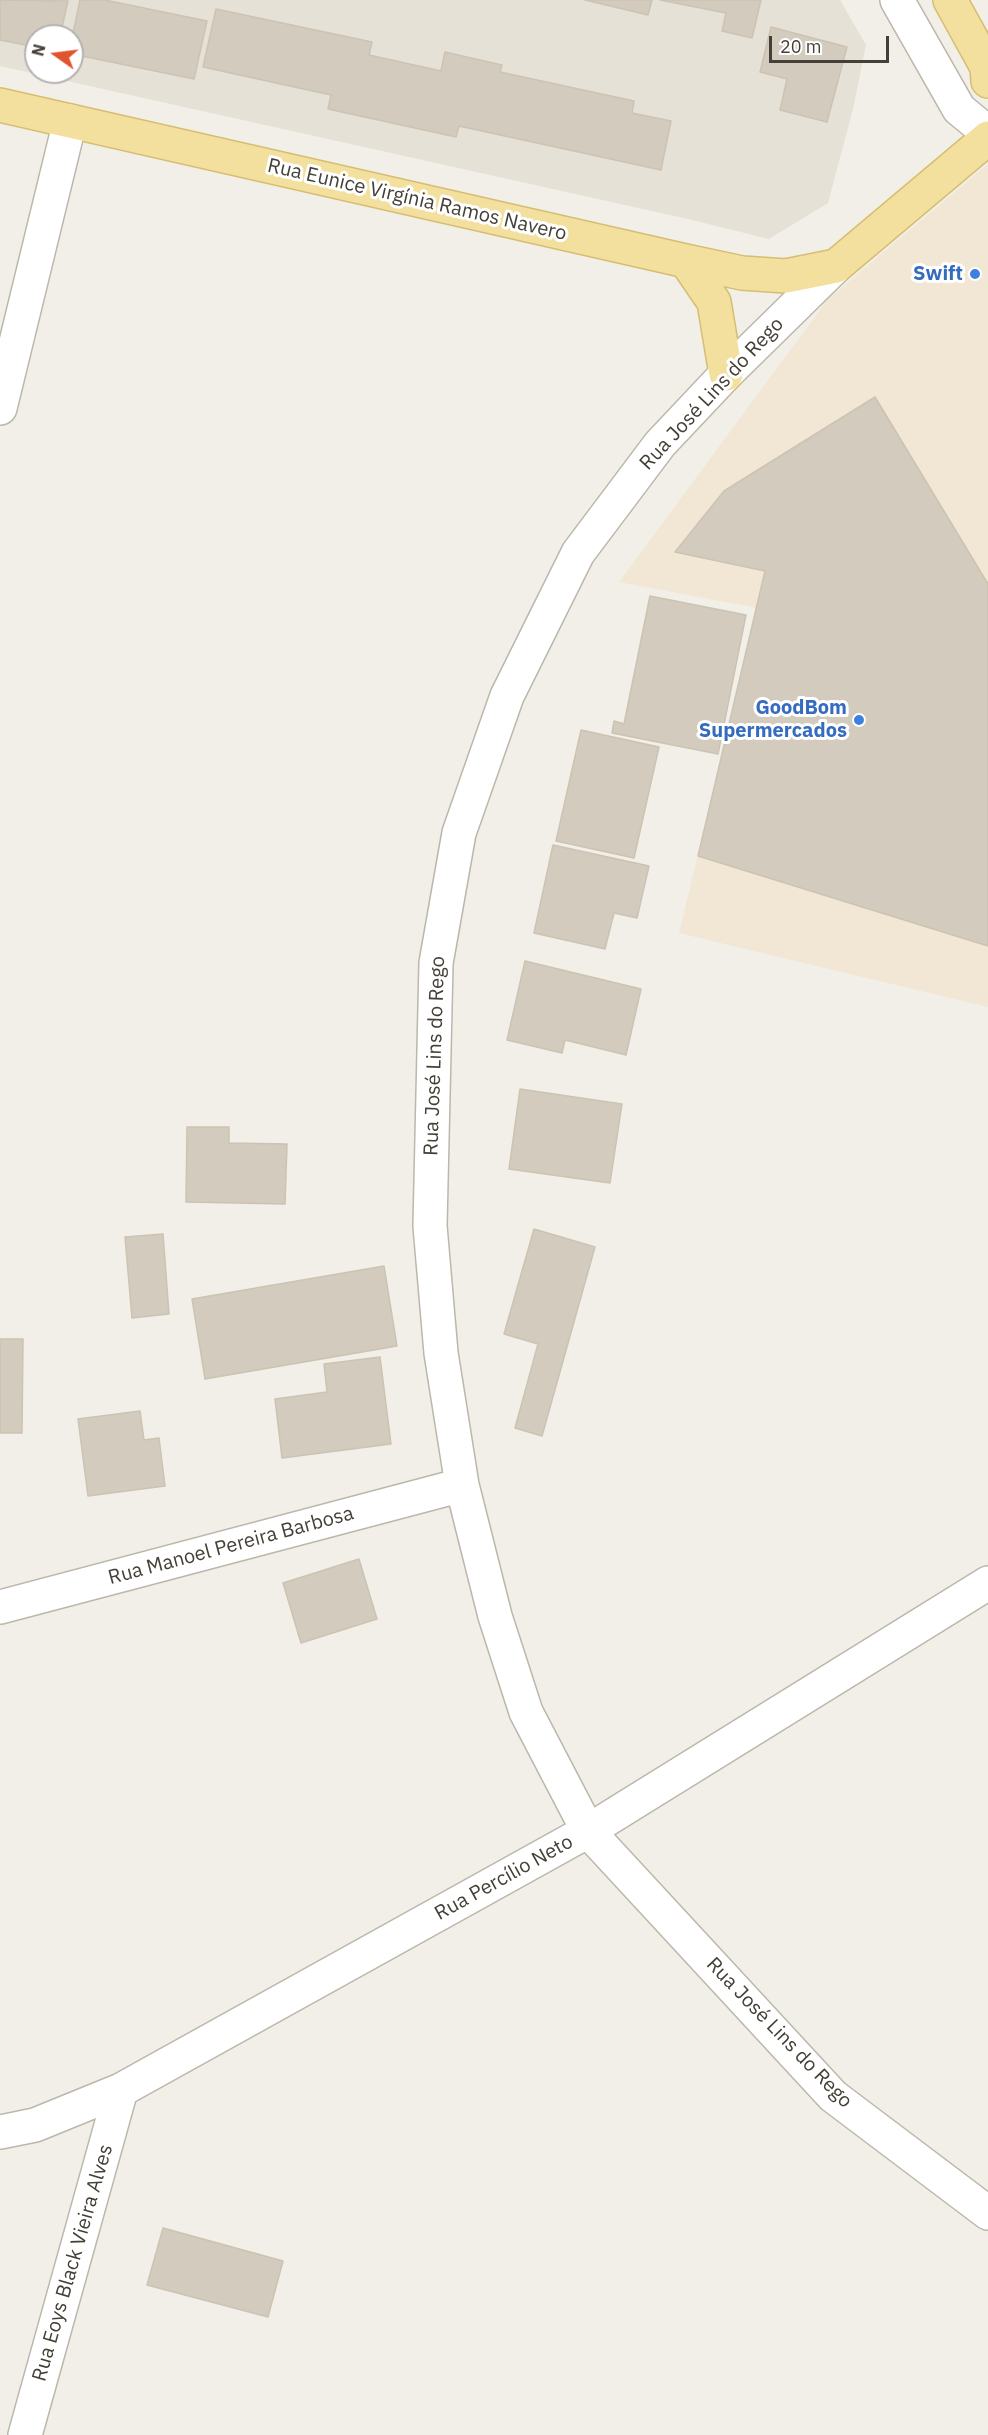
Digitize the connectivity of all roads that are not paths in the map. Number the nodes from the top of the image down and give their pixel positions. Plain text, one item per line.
1 (897, 0) edge
2 (950, 0) edge
3 (988, 81) edge
4 (0, 105) edge
5 (70, 121) junction
6 (988, 133) edge
7 (988, 138) edge
8 (686, 261) junction
9 (836, 266) junction
10 (726, 374) junction
11 (0, 408) edge
12 (462, 1485) junction
13 (988, 1584) edge
14 (0, 1607) edge
15 (588, 1831) junction
16 (121, 2090) junction
17 (0, 2132) edge
18 (988, 2213) edge
19 (25, 2435) edge

1 - 6 street
2 - 3 main road
4 - 5 main road, Rua Eunice Virgínia Ramos Navero
5 - 8 main road, Rua Eunice Virgínia Ramos Navero
5 - 11 street
7 - 9 main road, Rua José Lins do Rego
8 - 9 main road, Rua Eunice Virgínia Ramos Navero
8 - 10 main road
9 - 10 street, Rua José Lins do Rego
10 - 12 street, Rua José Lins do Rego
12 - 14 street, Rua Manoel Pereira Barbosa
12 - 15 street, Rua José Lins do Rego
13 - 15 street, Rua Percílio Neto
15 - 16 street, Rua Percílio Neto
15 - 18 street, Rua José Lins do Rego
16 - 17 street, Rua Percílio Neto
16 - 19 street, Rua Eoys Black Vieira Alves

